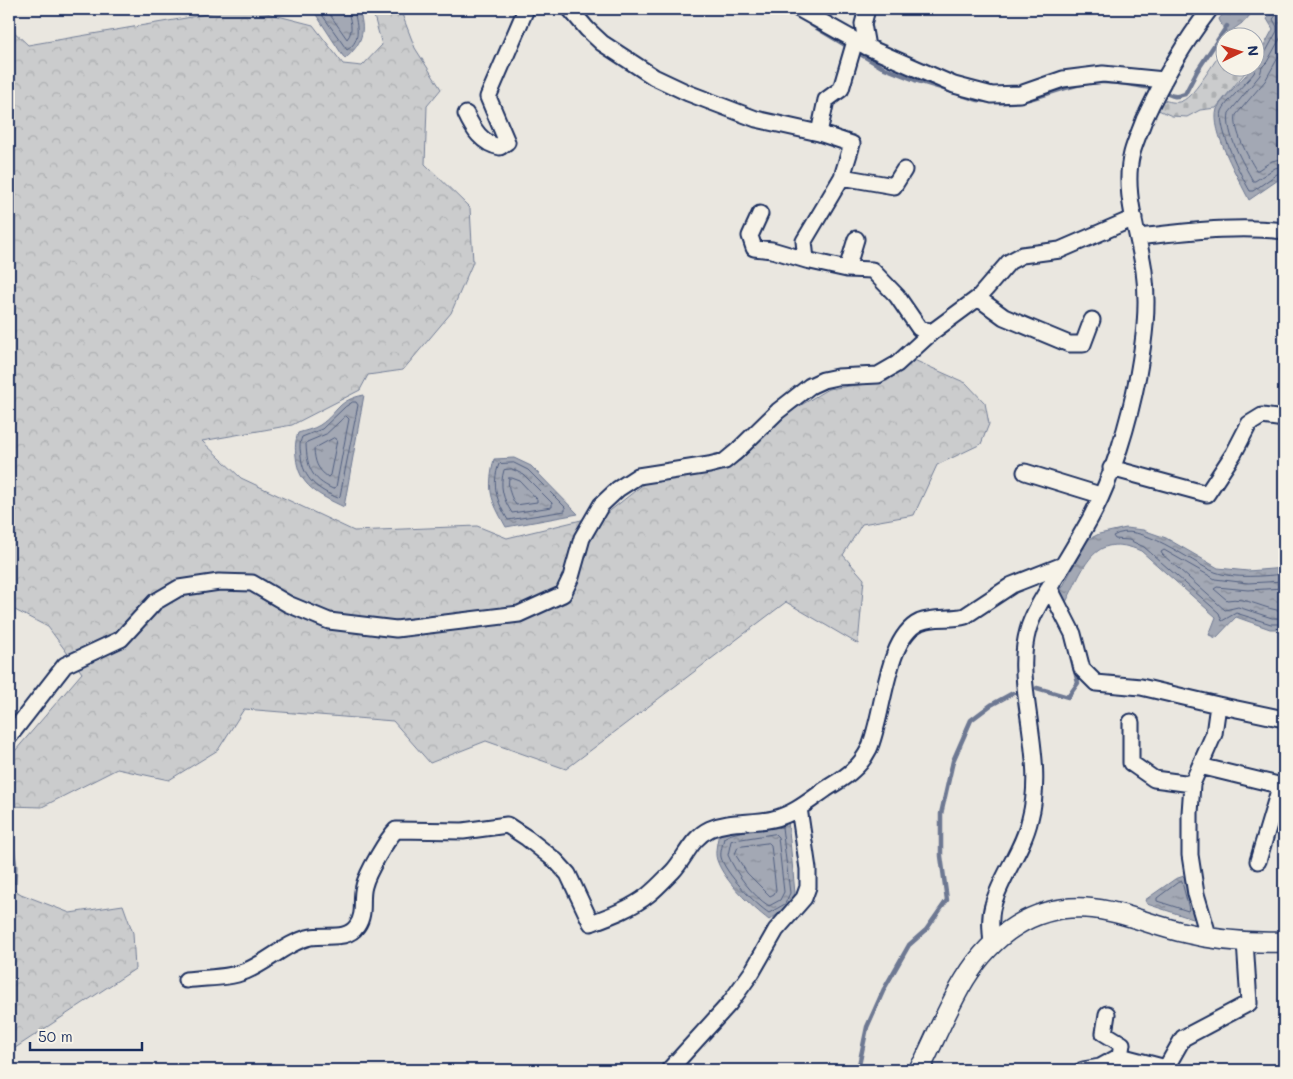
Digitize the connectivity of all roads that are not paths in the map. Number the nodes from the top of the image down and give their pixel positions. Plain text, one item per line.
1 (526, 9) edge
2 (570, 9) edge
3 (799, 9) edge
4 (867, 9) edge
5 (1210, 9) edge
6 (861, 44) junction
7 (1164, 80) junction
8 (466, 114) dead end
9 (819, 133) junction
10 (904, 170) dead end
11 (842, 177) junction
12 (760, 214) dead end
13 (1134, 218) junction
14 (1284, 232) edge
15 (1138, 238) junction
16 (856, 239) dead end
17 (806, 260) junction
18 (847, 269) junction
19 (978, 298) junction
20 (1092, 320) dead end
21 (932, 332) junction
22 (1284, 419) edge
23 (1111, 468) junction
24 (1025, 472) dead end
25 (1100, 495) junction
26 (1063, 565) junction
27 (1050, 587) junction
28 (1218, 706) junction
29 (1284, 719) edge
30 (1131, 722) dead end
31 (9, 737) edge
32 (1200, 766) junction
33 (1192, 784) junction
34 (799, 808) junction
35 (1258, 861) dead end
36 (1209, 938) junction
37 (1245, 941) junction
38 (1284, 942) edge
39 (992, 945) junction
40 (186, 980) dead end
41 (1107, 1014) dead end
42 (1120, 1056) junction
43 (669, 1070) edge
44 (918, 1070) edge
45 (1083, 1070) edge

1 - 8 street
2 - 9 street
3 - 6 street
4 - 6 street
5 - 7 street
6 - 7 street
6 - 9 street
7 - 13 street
9 - 11 street
10 - 11 street
11 - 17 street
12 - 17 street
13 - 15 street
13 - 19 street
14 - 15 street
15 - 23 street
16 - 18 street
17 - 18 street
18 - 21 street
19 - 20 street
19 - 21 street
21 - 31 street
22 - 23 street
23 - 25 street
24 - 25 street
25 - 26 street
26 - 27 street
26 - 34 street
27 - 28 street
27 - 39 street
28 - 29 street
28 - 32 street
30 - 33 street
32 - 33 street
32 - 35 street
33 - 36 street
34 - 40 street
34 - 43 street
36 - 37 street
36 - 39 street
37 - 38 street
37 - 42 street
39 - 44 street
41 - 42 street
42 - 45 street

